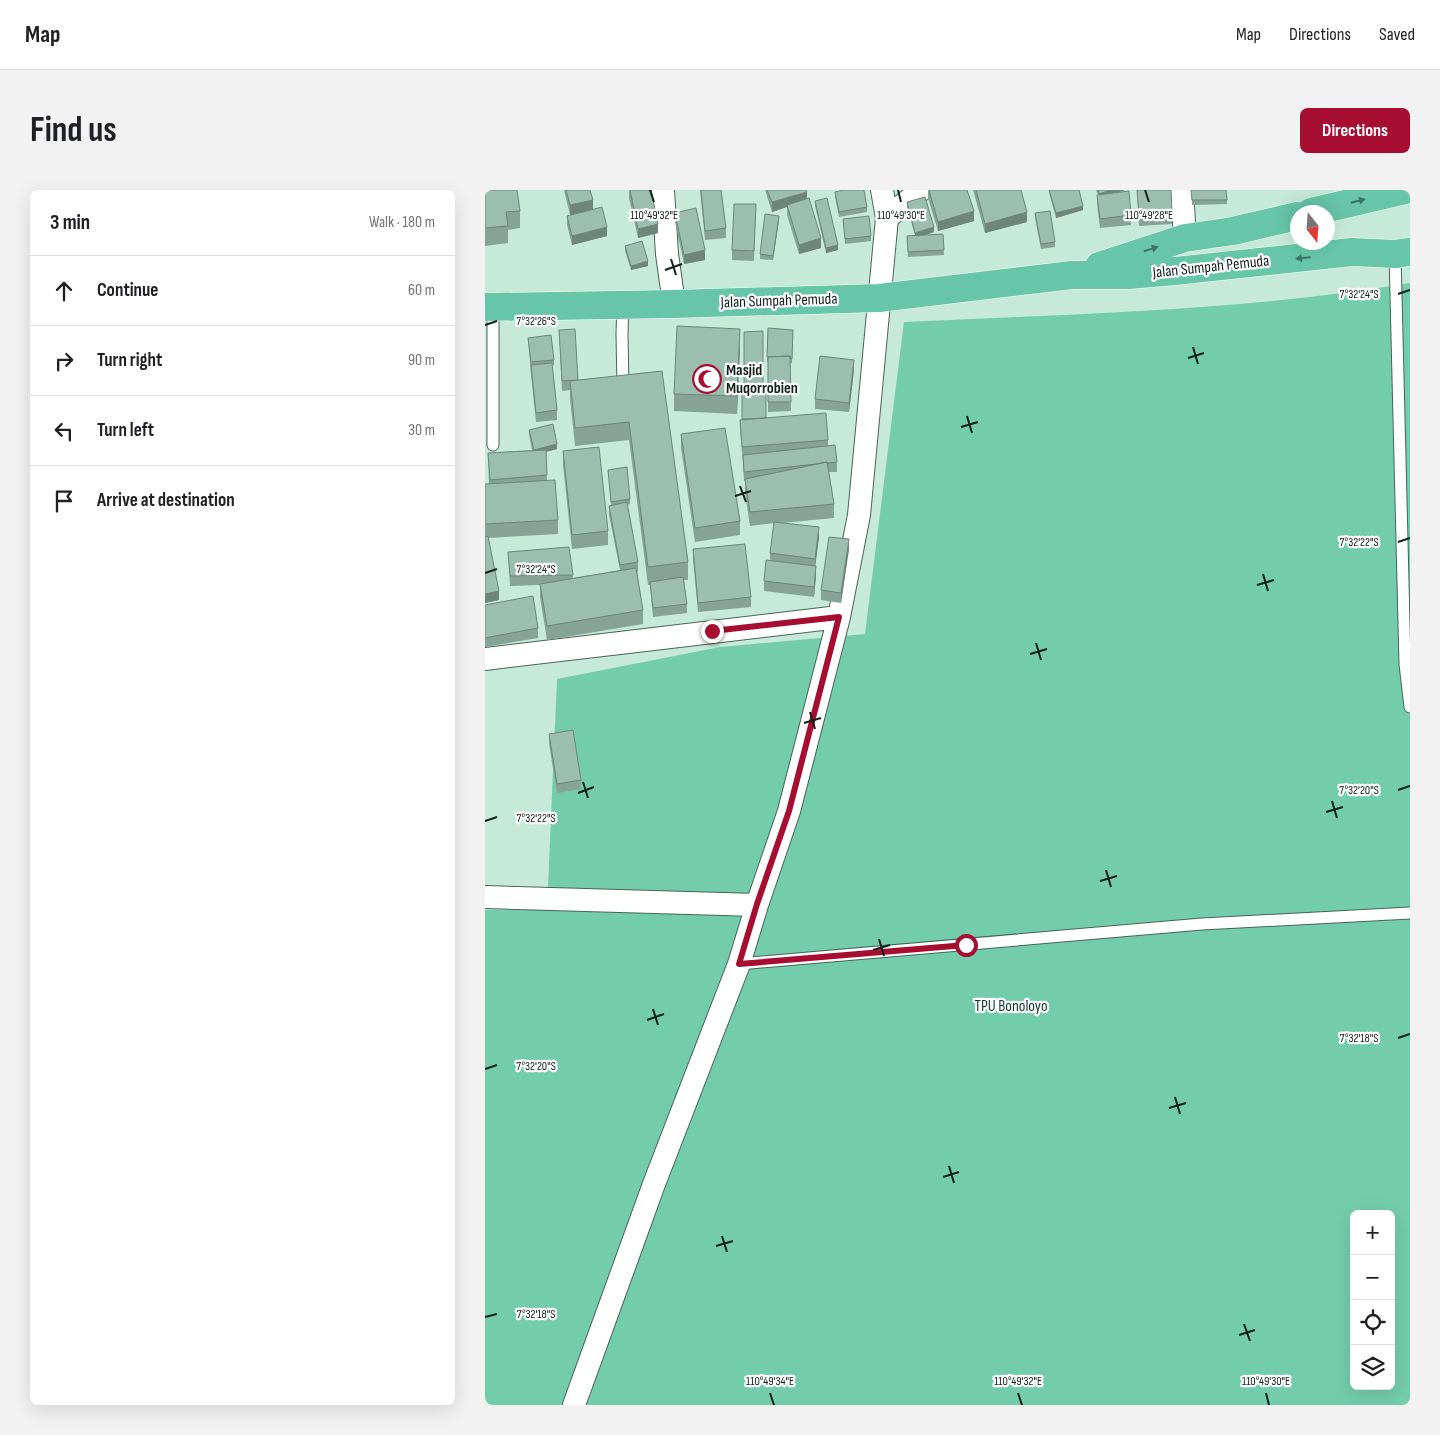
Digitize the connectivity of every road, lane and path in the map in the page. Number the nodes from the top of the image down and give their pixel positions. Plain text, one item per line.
1 (663, 190) edge
2 (882, 190) edge
3 (921, 190) edge
4 (1182, 190) edge
5 (1391, 192) edge
6 (1335, 206) edge
7 (887, 218) junction
8 (1290, 218) edge
9 (1185, 238) junction
10 (1405, 248) edge
11 (1072, 276) junction
12 (879, 298) junction
13 (623, 304) junction
14 (675, 304) junction
15 (489, 307) edge
16 (623, 388) edge
17 (493, 445) dead end
18 (839, 617) junction
19 (485, 659) edge
20 (1410, 707) edge
21 (485, 897) edge
22 (757, 904) junction
23 (1410, 913) edge
24 (739, 964) junction
25 (574, 1405) edge

1 - 14 street
2 - 7 street
3 - 7 street
4 - 9 street
6 -> 5 highway
7 - 12 street
8 - 9 highway, Jalan Sumpah Pemuda
11 -> 9 highway, Jalan Sumpah Pemuda
10 -> 11 highway, Jalan Sumpah Pemuda
10 - 20 lane
11 - 12 highway, Jalan Sumpah Pemuda
12 - 14 highway, Jalan Sumpah Pemuda
12 - 18 street
13 - 14 highway, Jalan Sumpah Pemuda
13 - 15 highway, Jalan Sumpah Pemuda
13 - 16 lane
15 - 17 lane
18 - 19 street
18 - 22 street
21 - 22 street
22 - 24 street
23 - 24 lane
24 - 25 street

